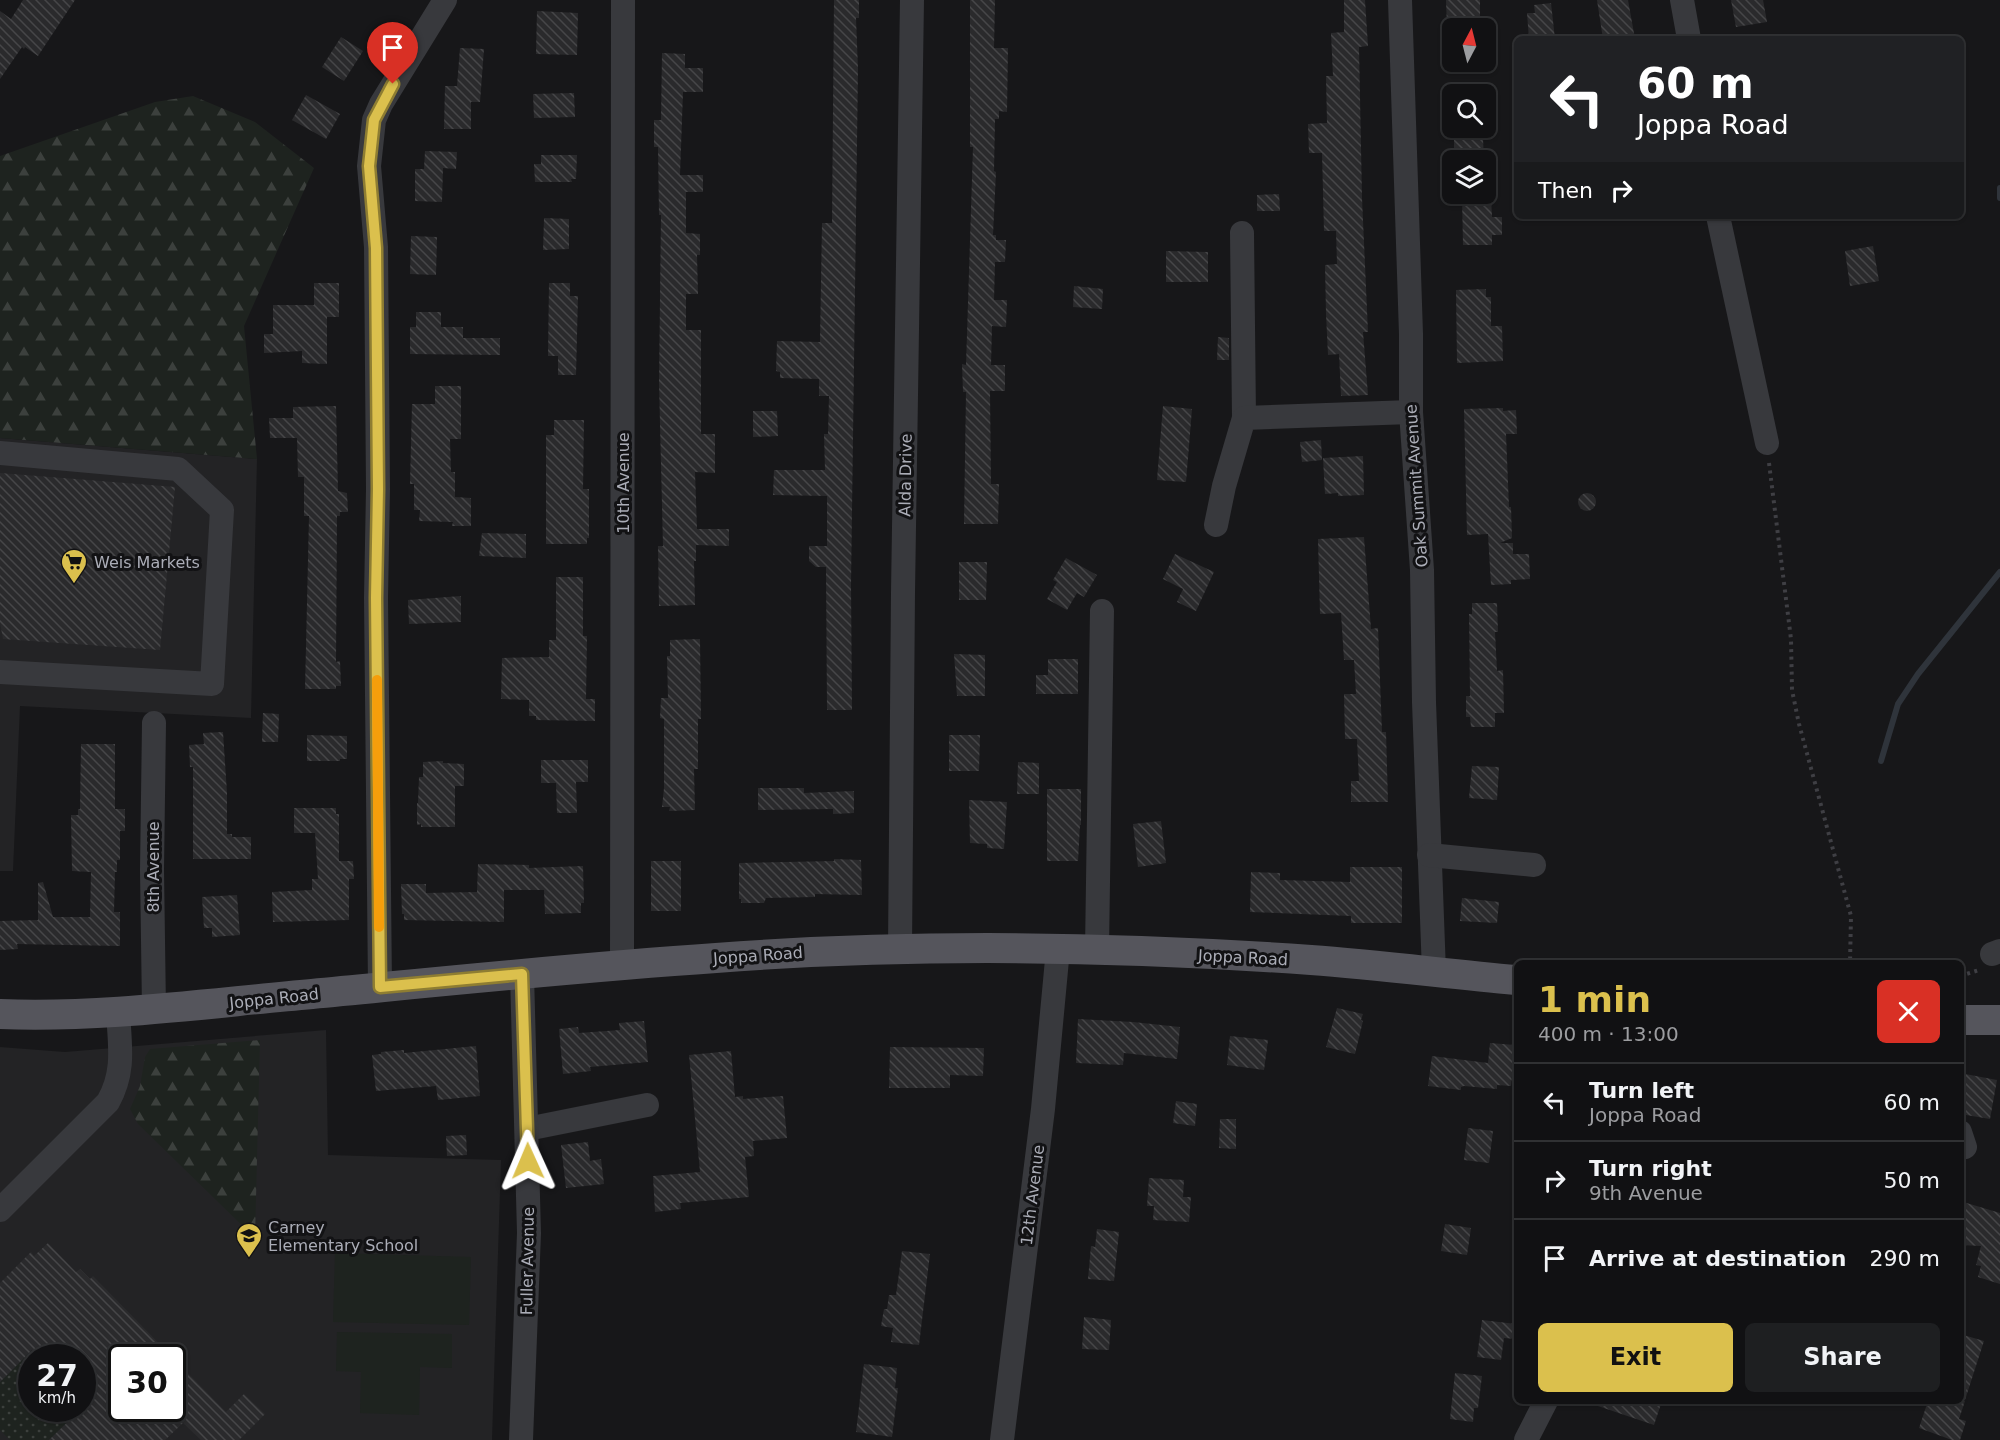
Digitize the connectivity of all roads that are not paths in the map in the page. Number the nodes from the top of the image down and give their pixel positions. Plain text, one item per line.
1 (445, 0) edge
2 (623, 0) edge
3 (912, 0) edge
4 (1400, 0) edge
5 (1682, 0) edge
6 (1688, 36) edge
7 (1720, 227) edge
8 (1242, 233) dead end
9 (1411, 412) junction
10 (1244, 418) junction
11 (1767, 443) road end
12 (0, 453) edge
13 (1216, 525) dead end
14 (1102, 611) dead end
15 (0, 672) edge
16 (154, 723) dead end
17 (1429, 855) junction
18 (1534, 866) dead end
19 (900, 949) junction
20 (1058, 949) junction
21 (1096, 950) junction
22 (622, 966) junction
23 (1434, 972) junction
24 (522, 974) junction
25 (1514, 980) edge
26 (380, 987) junction
27 (154, 1010) junction
28 (118, 1013) junction
29 (0, 1014) edge
30 (1964, 1020) edge
31 (2000, 1020) edge
32 (647, 1105) dead end
33 (528, 1129) junction
34 (0, 1210) edge
35 (1544, 1404) edge
36 (521, 1440) edge
37 (1002, 1440) edge
38 (1526, 1440) edge

1 - 26 street
2 - 22 street, 10th Avenue
3 - 19 street, Alda Drive
4 - 9 street, Oak Summit Avenue
5 - 6 street
7 - 11 street
8 - 10 street
9 - 10 street
9 - 17 street, Oak Summit Avenue
10 - 13 street
12 - 15 street
14 - 21 street
16 - 27 street, 8th Avenue
17 - 18 street
17 - 23 street, Oak Summit Avenue
19 - 20 main road, Joppa Road
19 - 22 main road, Joppa Road
20 - 21 main road, Joppa Road
20 - 37 street, 12th Avenue
21 - 23 main road, Joppa Road
22 - 24 main road, Joppa Road
23 - 25 main road, Joppa Road
24 - 26 main road, Joppa Road
24 - 33 street, Fuller Avenue
26 - 27 main road, Joppa Road
27 - 28 main road, Joppa Road
28 - 29 main road, Joppa Road
28 - 34 street
30 - 31 main road
32 - 33 street
33 - 36 street, Fuller Avenue
35 - 38 street

